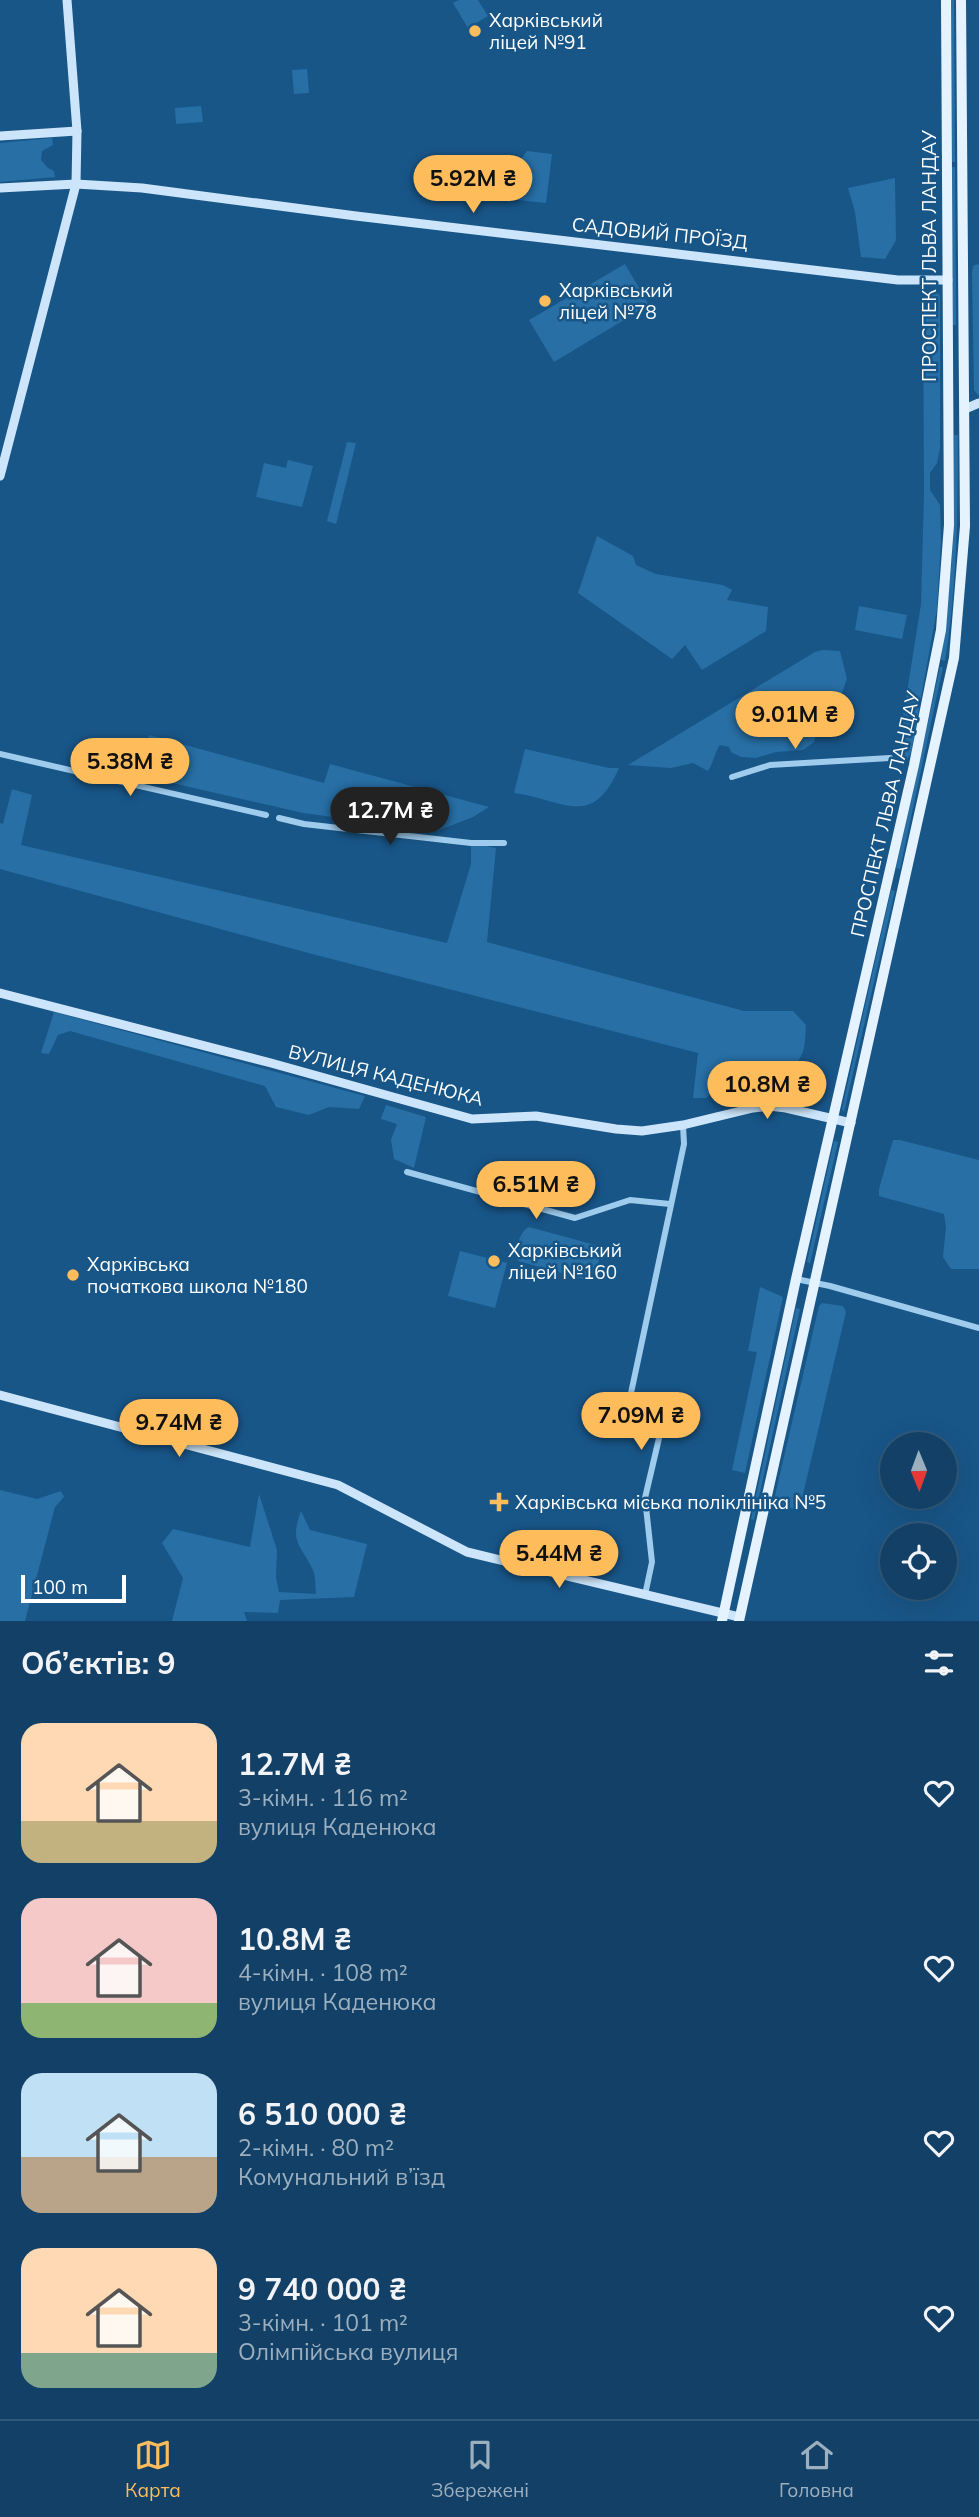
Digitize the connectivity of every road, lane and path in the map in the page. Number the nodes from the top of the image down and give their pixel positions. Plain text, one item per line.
1 (67, 0) edge
2 (946, 0) edge
3 (961, 0) edge
4 (77, 131) junction
5 (0, 136) edge
6 (76, 184) junction
7 (0, 188) edge
8 (948, 280) junction
9 (963, 331) junction
10 (947, 332) junction
11 (979, 403) edge
12 (948, 409) junction
13 (965, 409) junction
14 (0, 476) edge
15 (0, 754) edge
16 (890, 758) dead end
17 (732, 777) dead end
18 (266, 815) dead end
19 (279, 818) dead end
20 (504, 843) dead end
21 (888, 878) junction
22 (905, 882) junction
23 (0, 993) edge
24 (834, 1118) junction
25 (851, 1122) junction
26 (683, 1125) junction
27 (407, 1172) dead end
28 (670, 1204) junction
29 (796, 1279) junction
30 (814, 1283) junction
31 (979, 1328) edge
32 (0, 1395) edge
33 (729, 1589) junction
34 (746, 1592) junction
35 (645, 1595) junction
36 (723, 1617) edge
37 (739, 1619) edge

1 - 4 street
2 - 8 main road, ПРОСПЕКТ ЛЬВА ЛАНДАУ
3 - 9 main road, ПРОСПЕКТ ЛЬВА ЛАНДАУ
4 - 5 street
4 - 6 street
6 - 7 street, САДОВИЙ ПРОЇЗД
6 - 8 street, САДОВИЙ ПРОЇЗД
6 - 14 street
8 - 10 main road, ПРОСПЕКТ ЛЬВА ЛАНДАУ
9 - 10 main road
9 - 13 main road, ПРОСПЕКТ ЛЬВА ЛАНДАУ
10 - 12 main road, ПРОСПЕКТ ЛЬВА ЛАНДАУ
11 - 13 street
12 - 13 main road
12 - 21 main road, ПРОСПЕКТ ЛЬВА ЛАНДАУ
13 - 22 main road, ПРОСПЕКТ ЛЬВА ЛАНДАУ
15 - 18 street
16 - 17 street
19 - 20 street
21 - 22 main road
21 - 24 main road, ПРОСПЕКТ ЛЬВА ЛАНДАУ
22 - 25 main road, ПРОСПЕКТ ЛЬВА ЛАНДАУ
23 - 26 street, ВУЛИЦЯ КАДЕНЮКА
24 - 25 street, ВУЛИЦЯ КАДЕНЮКА
24 - 26 street, ВУЛИЦЯ КАДЕНЮКА
24 - 29 main road, ПРОСПЕКТ ЛЬВА ЛАНДАУ
25 - 30 main road, ПРОСПЕКТ ЛЬВА ЛАНДАУ
26 - 28 street
27 - 28 street
28 - 35 street
29 - 30 street
29 - 33 main road, ПРОСПЕКТ ЛЬВА ЛАНДАУ
30 - 31 street
30 - 34 main road, ПРОСПЕКТ ЛЬВА ЛАНДАУ
32 - 35 street
33 - 34 main road
33 - 36 main road, ПРОСПЕКТ ЛЬВА ЛАНДАУ
34 - 37 main road, ПРОСПЕКТ ЛЬВА ЛАНДАУ
35 - 36 street
36 - 37 street

